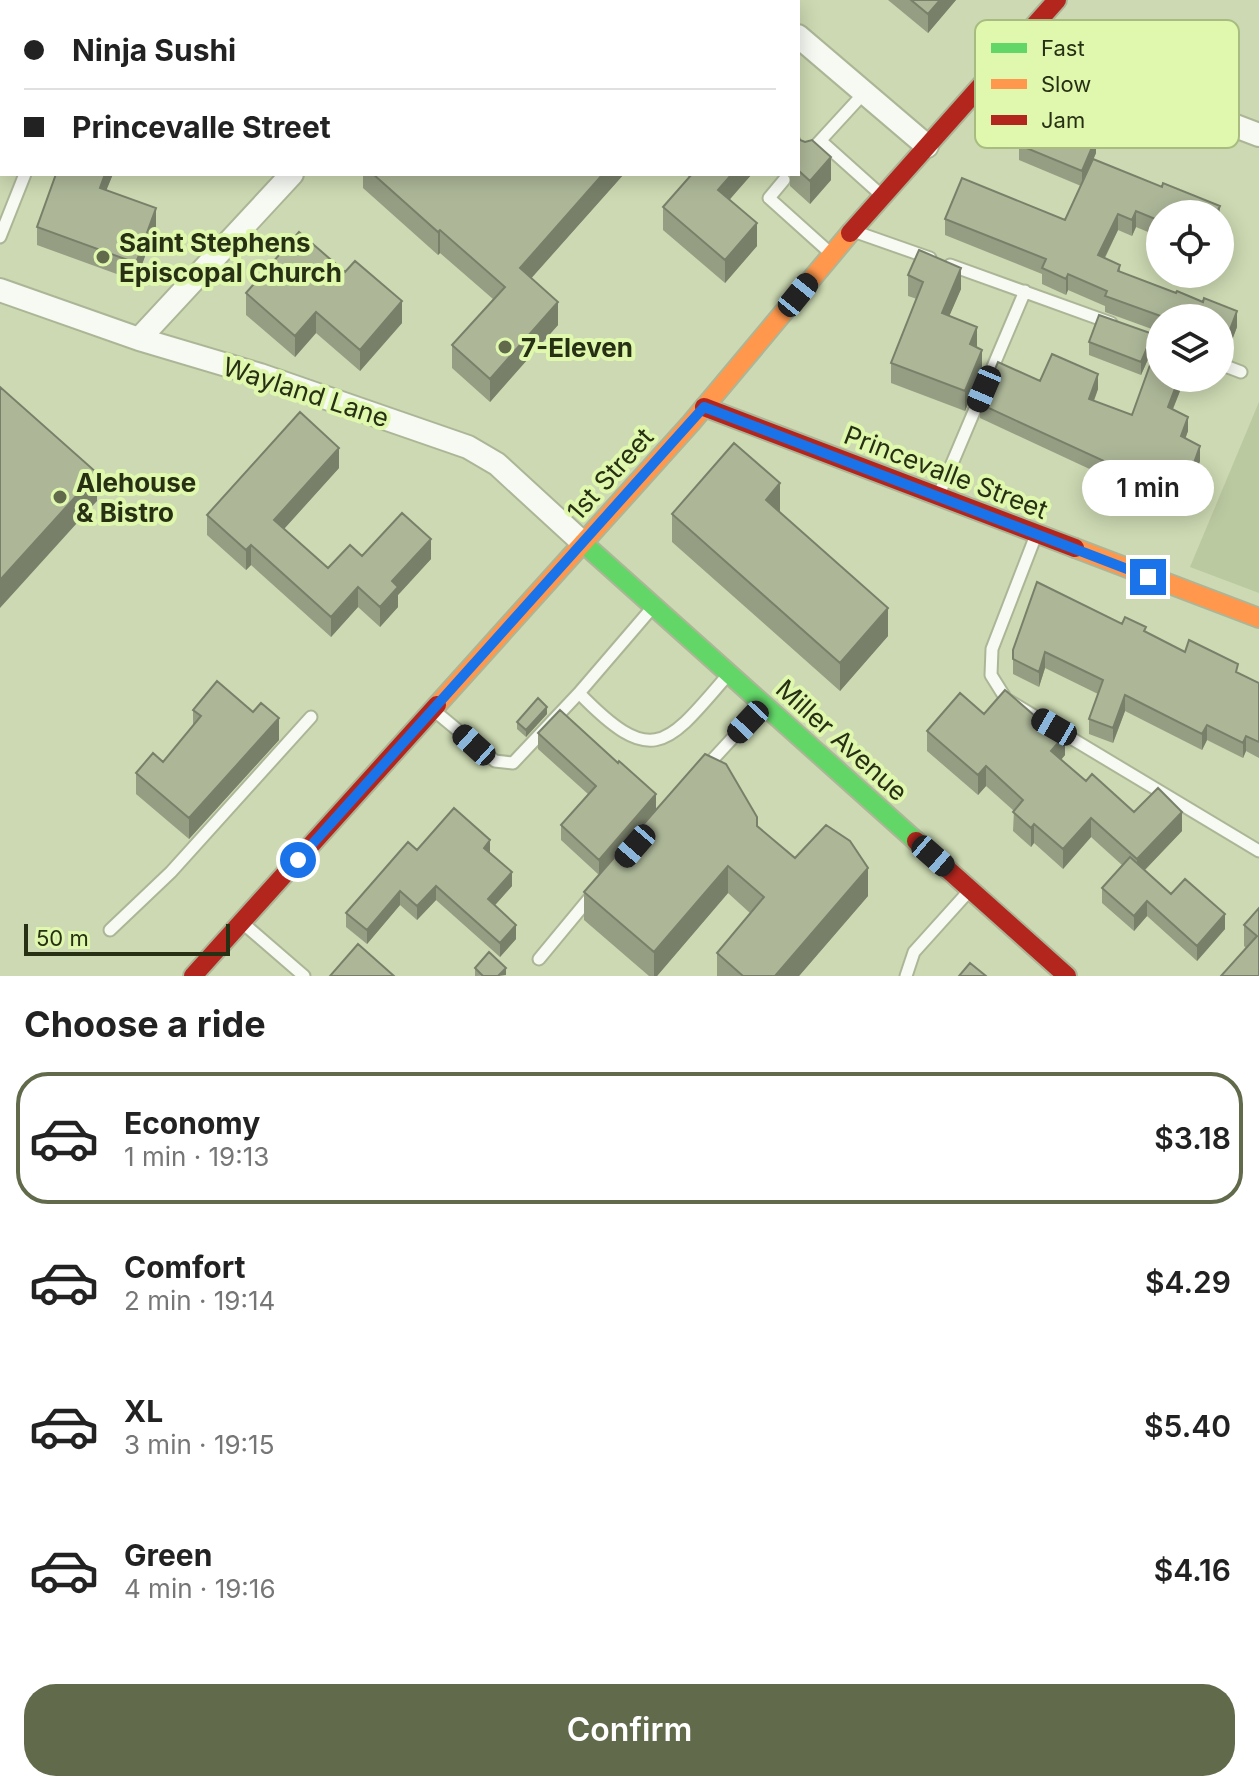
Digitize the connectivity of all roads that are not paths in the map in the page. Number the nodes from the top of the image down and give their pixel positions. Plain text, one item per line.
1 (1057, 0) edge
2 (1039, 20) edge
3 (800, 38) edge
4 (975, 92) edge
5 (864, 93) junction
6 (1239, 127) edge
7 (1259, 135) edge
8 (821, 141) junction
9 (927, 146) junction
10 (806, 157) edge
11 (24, 176) edge
12 (290, 176) edge
13 (784, 180) dead end
14 (882, 197) junction
15 (852, 231) junction
16 (0, 237) edge
17 (831, 254) junction
18 (0, 290) edge
19 (1025, 291) junction
20 (1120, 326) edge
21 (139, 339) junction
22 (1234, 369) edge
23 (1241, 372) dead end
24 (704, 407) junction
25 (938, 497) junction
26 (1036, 535) junction
27 (583, 543) junction
28 (653, 607) junction
29 (1259, 618) edge
30 (728, 674) junction
31 (579, 693) junction
32 (764, 704) junction
33 (434, 709) junction
34 (311, 717) dead end
35 (697, 776) edge
36 (1259, 851) edge
37 (601, 885) edge
38 (971, 889) junction
39 (242, 921) junction
40 (110, 930) dead end
41 (539, 959) dead end
42 (193, 976) edge
43 (304, 976) edge
44 (906, 976) edge
45 (1067, 976) edge

1 - 2 main road, 1st Street
3 - 5 street
4 - 9 main road, 1st Street
5 - 8 lane
5 - 9 street
6 - 7 street
8 - 10 lane
8 - 14 lane
9 - 14 main road, 1st Street
11 - 16 lane
12 - 21 street
13 - 17 lane
14 - 15 main road, 1st Street
15 - 17 main road, 1st Street
15 - 19 lane
17 - 24 main road, 1st Street
18 - 21 street, Wayland Lane
19 - 20 lane
19 - 25 lane
21 - 27 street, Wayland Lane
22 - 23 lane
24 - 25 main road, Princevalle Street
24 - 27 main road, 1st Street
25 - 26 main road, Princevalle Street
26 - 29 main road, Princevalle Street
26 - 36 lane
27 - 28 main road, Miller Avenue
27 - 33 main road, 1st Street
28 - 30 main road, Miller Avenue
28 - 31 lane
30 - 31 lane
30 - 32 main road, Miller Avenue
31 - 33 lane
32 - 35 lane
32 - 38 main road, Miller Avenue
33 - 39 main road, 1st Street
34 - 40 lane
37 - 41 lane
38 - 44 lane
38 - 45 main road, Miller Avenue
39 - 42 main road, 1st Street
39 - 43 lane

